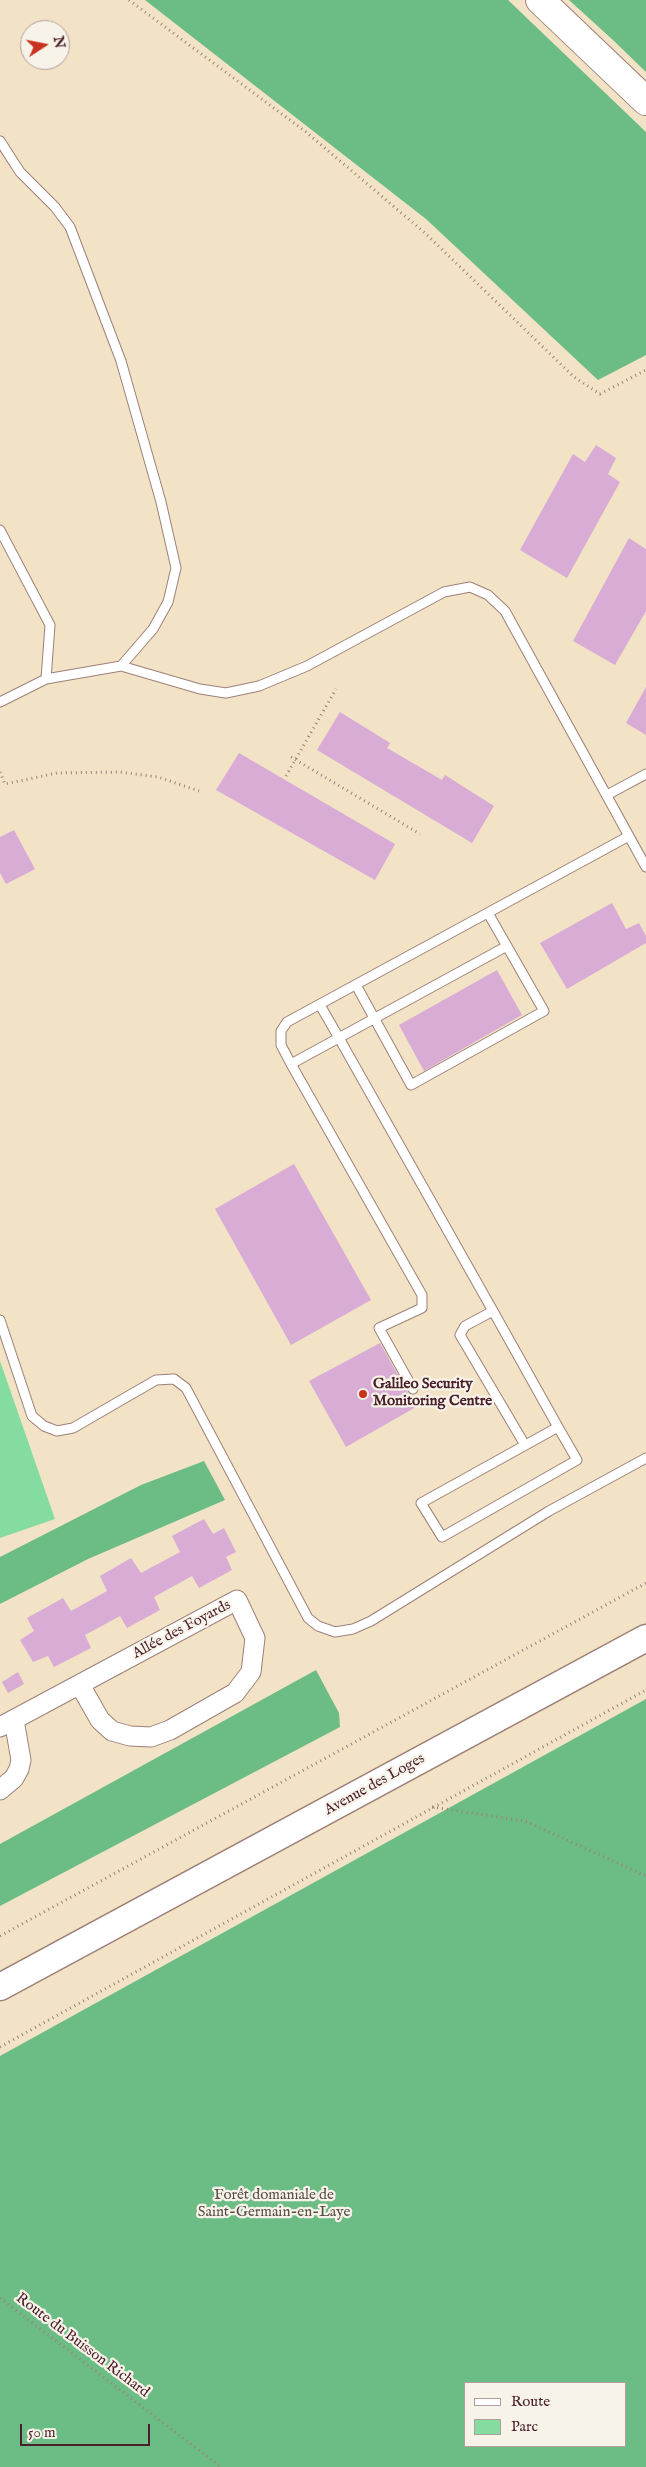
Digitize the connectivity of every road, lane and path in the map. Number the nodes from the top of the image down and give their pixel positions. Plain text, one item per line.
1 (129, 0) edge
2 (540, 0) edge
3 (646, 101) edge
4 (0, 141) edge
5 (646, 370) edge
6 (0, 530) edge
7 (121, 666) junction
8 (46, 679) junction
9 (336, 689) dead end
10 (0, 702) edge
11 (291, 757) dead end
12 (296, 760) junction
13 (0, 772) edge
14 (646, 774) edge
15 (286, 776) dead end
16 (199, 790) dead end
17 (607, 795) junction
18 (420, 834) dead end
19 (629, 836) junction
20 (646, 867) edge
21 (488, 913) junction
22 (507, 946) junction
23 (356, 985) junction
24 (320, 1005) junction
25 (374, 1019) junction
26 (339, 1038) junction
27 (291, 1064) junction
28 (493, 1311) junction
29 (0, 1320) edge
30 (413, 1389) dead end
31 (558, 1426) junction
32 (525, 1445) junction
33 (646, 1458) edge
34 (646, 1583) edge
35 (646, 1638) edge
36 (80, 1685) junction
37 (646, 1690) edge
38 (7, 1724) edge
39 (0, 1790) edge
40 (431, 1807) junction
41 (646, 1876) edge
42 (105, 1933) junction
43 (0, 1936) edge
44 (0, 1988) edge
45 (0, 1997) edge
46 (0, 2047) edge
47 (0, 2298) edge
48 (221, 2467) edge

1 - 5 path
2 - 3 main road
4 - 7 lane
6 - 8 lane
7 - 8 lane
7 - 17 lane
8 - 10 lane
9 - 12 path
11 - 12 path
12 - 15 path
12 - 18 path
13 - 16 path
14 - 17 lane
17 - 19 lane
19 - 20 lane
19 - 21 lane
21 - 22 lane
21 - 23 lane
22 - 25 lane
22 - 25 lane
23 - 24 lane
23 - 25 lane
24 - 26 lane
24 - 27 lane
25 - 26 lane
26 - 27 lane
26 - 28 lane
27 - 30 lane
28 - 31 lane
28 - 32 lane
29 - 33 lane
31 - 32 lane
31 - 32 lane
34 - 43 path
35 - 42 main road, Avenue des Loges
36 - 36 street, Allée des Foyards
36 - 38 street, Allée des Foyards
37 - 40 path
38 - 39 street, Allée des Foyards
40 - 41 path
40 - 46 path
42 - 44 main road, Avenue des Loges
42 - 45 main road, Avenue des Loges
47 - 48 path, Route du Buisson Richard

